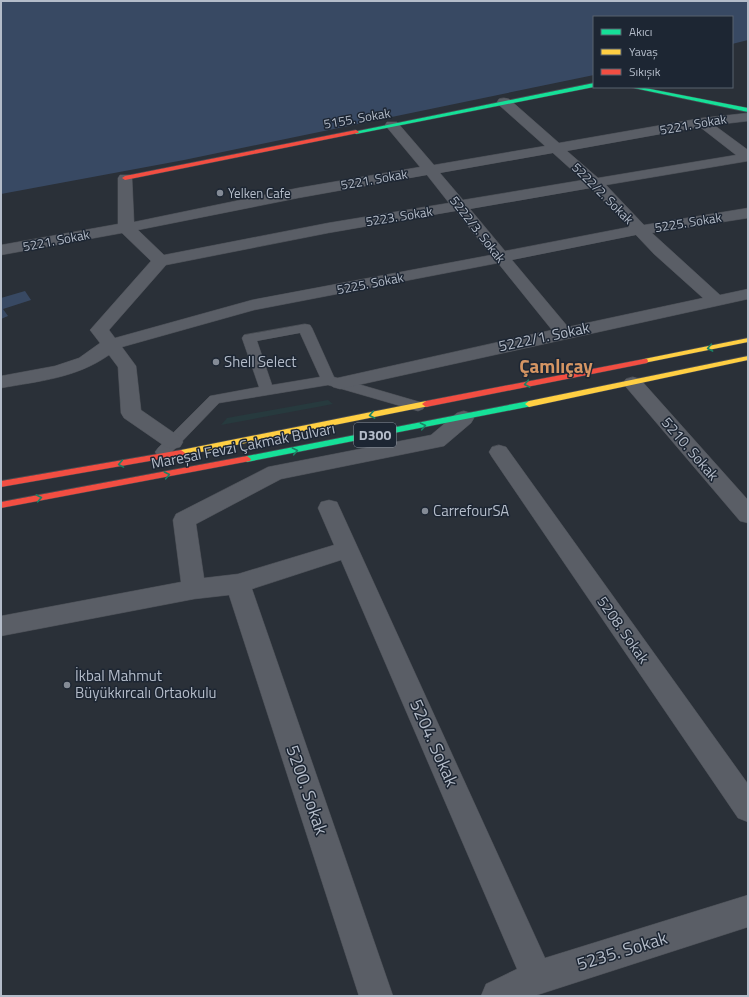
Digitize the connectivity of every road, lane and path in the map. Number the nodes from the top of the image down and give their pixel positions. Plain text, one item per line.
1 (593, 85) edge
2 (637, 88) edge
3 (504, 102) junction
4 (748, 110) edge
5 (748, 117) edge
6 (702, 122) junction
7 (392, 126) junction
8 (556, 148) junction
9 (748, 157) edge
10 (430, 170) junction
11 (125, 178) joint
12 (595, 183) junction
13 (461, 206) junction
14 (748, 213) edge
15 (126, 228) junction
16 (639, 230) junction
17 (1, 250) edge
18 (500, 256) junction
19 (160, 261) junction
20 (748, 294) edge
21 (717, 301) junction
22 (564, 333) junction
23 (748, 340) edge
24 (110, 345) junction
25 (748, 358) edge
26 (334, 381) junction
27 (1, 382) edge
28 (633, 383) junction
29 (267, 390) junction
30 (418, 406) junction
31 (464, 418) junction
32 (173, 442) junction
33 (310, 448) junction
34 (499, 452) dead end
35 (158, 457) junction
36 (342, 459) junction
37 (1, 484) edge
38 (1, 505) edge
39 (329, 508) dead end
40 (748, 515) edge
41 (348, 548) junction
42 (238, 584) junction
43 (194, 589) junction
44 (1, 626) edge
45 (748, 808) edge
46 (748, 911) edge
47 (538, 977) junction
48 (376, 996) edge
49 (498, 996) edge

1 - 3 main road, 5155. Sokak
2 - 4 main road
3 - 7 main road, 5155. Sokak
3 - 8 street, 5222/2. Sokak
5 - 6 street, 5221. Sokak
6 - 8 street, 5221. Sokak
6 - 9 street
7 - 10 street, 5222/3. Sokak
7 - 11 main road, 5155. Sokak
8 - 10 street, 5221. Sokak
8 - 12 street, 5222/2. Sokak
9 - 12 street, 5223. Sokak
10 - 13 street, 5222/3. Sokak
10 - 15 street, 5221. Sokak
11 - 15 street
12 - 13 street, 5223. Sokak
12 - 16 street, 5222/2. Sokak
13 - 18 street, 5222/3. Sokak
13 - 19 street, 5223. Sokak
14 - 16 street, 5225. Sokak
15 - 17 street, 5221. Sokak
15 - 19 street
16 - 18 street, 5225. Sokak
16 - 21 street, 5222/2. Sokak
18 - 22 street, 5222/3. Sokak
18 - 24 street, 5225. Sokak
19 - 24 street
20 - 21 street, 5222/1. Sokak
21 - 22 street, 5222/1. Sokak
22 - 26 street, 5222/1. Sokak
23 -> 30 main road, Mareşal Fevzi Çakmak Bulvarı / D300
24 - 27 street, 5225. Sokak
24 - 32 street
25 - 28 main road, Mareşal Fevzi Çakmak Bulvarı / D300
26 - 29 lane
26 - 29 lane
26 - 30 lane
28 - 31 main road, Mareşal Fevzi Çakmak Bulvarı / D300
28 - 40 street, 5210. Sokak
29 - 32 lane
30 -> 35 main road, Mareşal Fevzi Çakmak Bulvarı / D300
33 -> 31 main road, Mareşal Fevzi Çakmak Bulvarı / D300
31 - 36 street
32 - 35 lane
33 - 36 street
38 -> 33 main road, Mareşal Fevzi Çakmak Bulvarı / D300
34 - 45 street, 5208. Sokak
35 -> 37 main road, Mareşal Fevzi Çakmak Bulvarı / D300
36 - 43 street
39 - 41 street, 5204. Sokak
41 - 42 street
41 - 47 street, 5204. Sokak
42 - 43 street
42 - 48 street, 5200. Sokak
43 - 44 street
46 - 47 street, 5235. Sokak
47 - 49 street, 5235. Sokak

